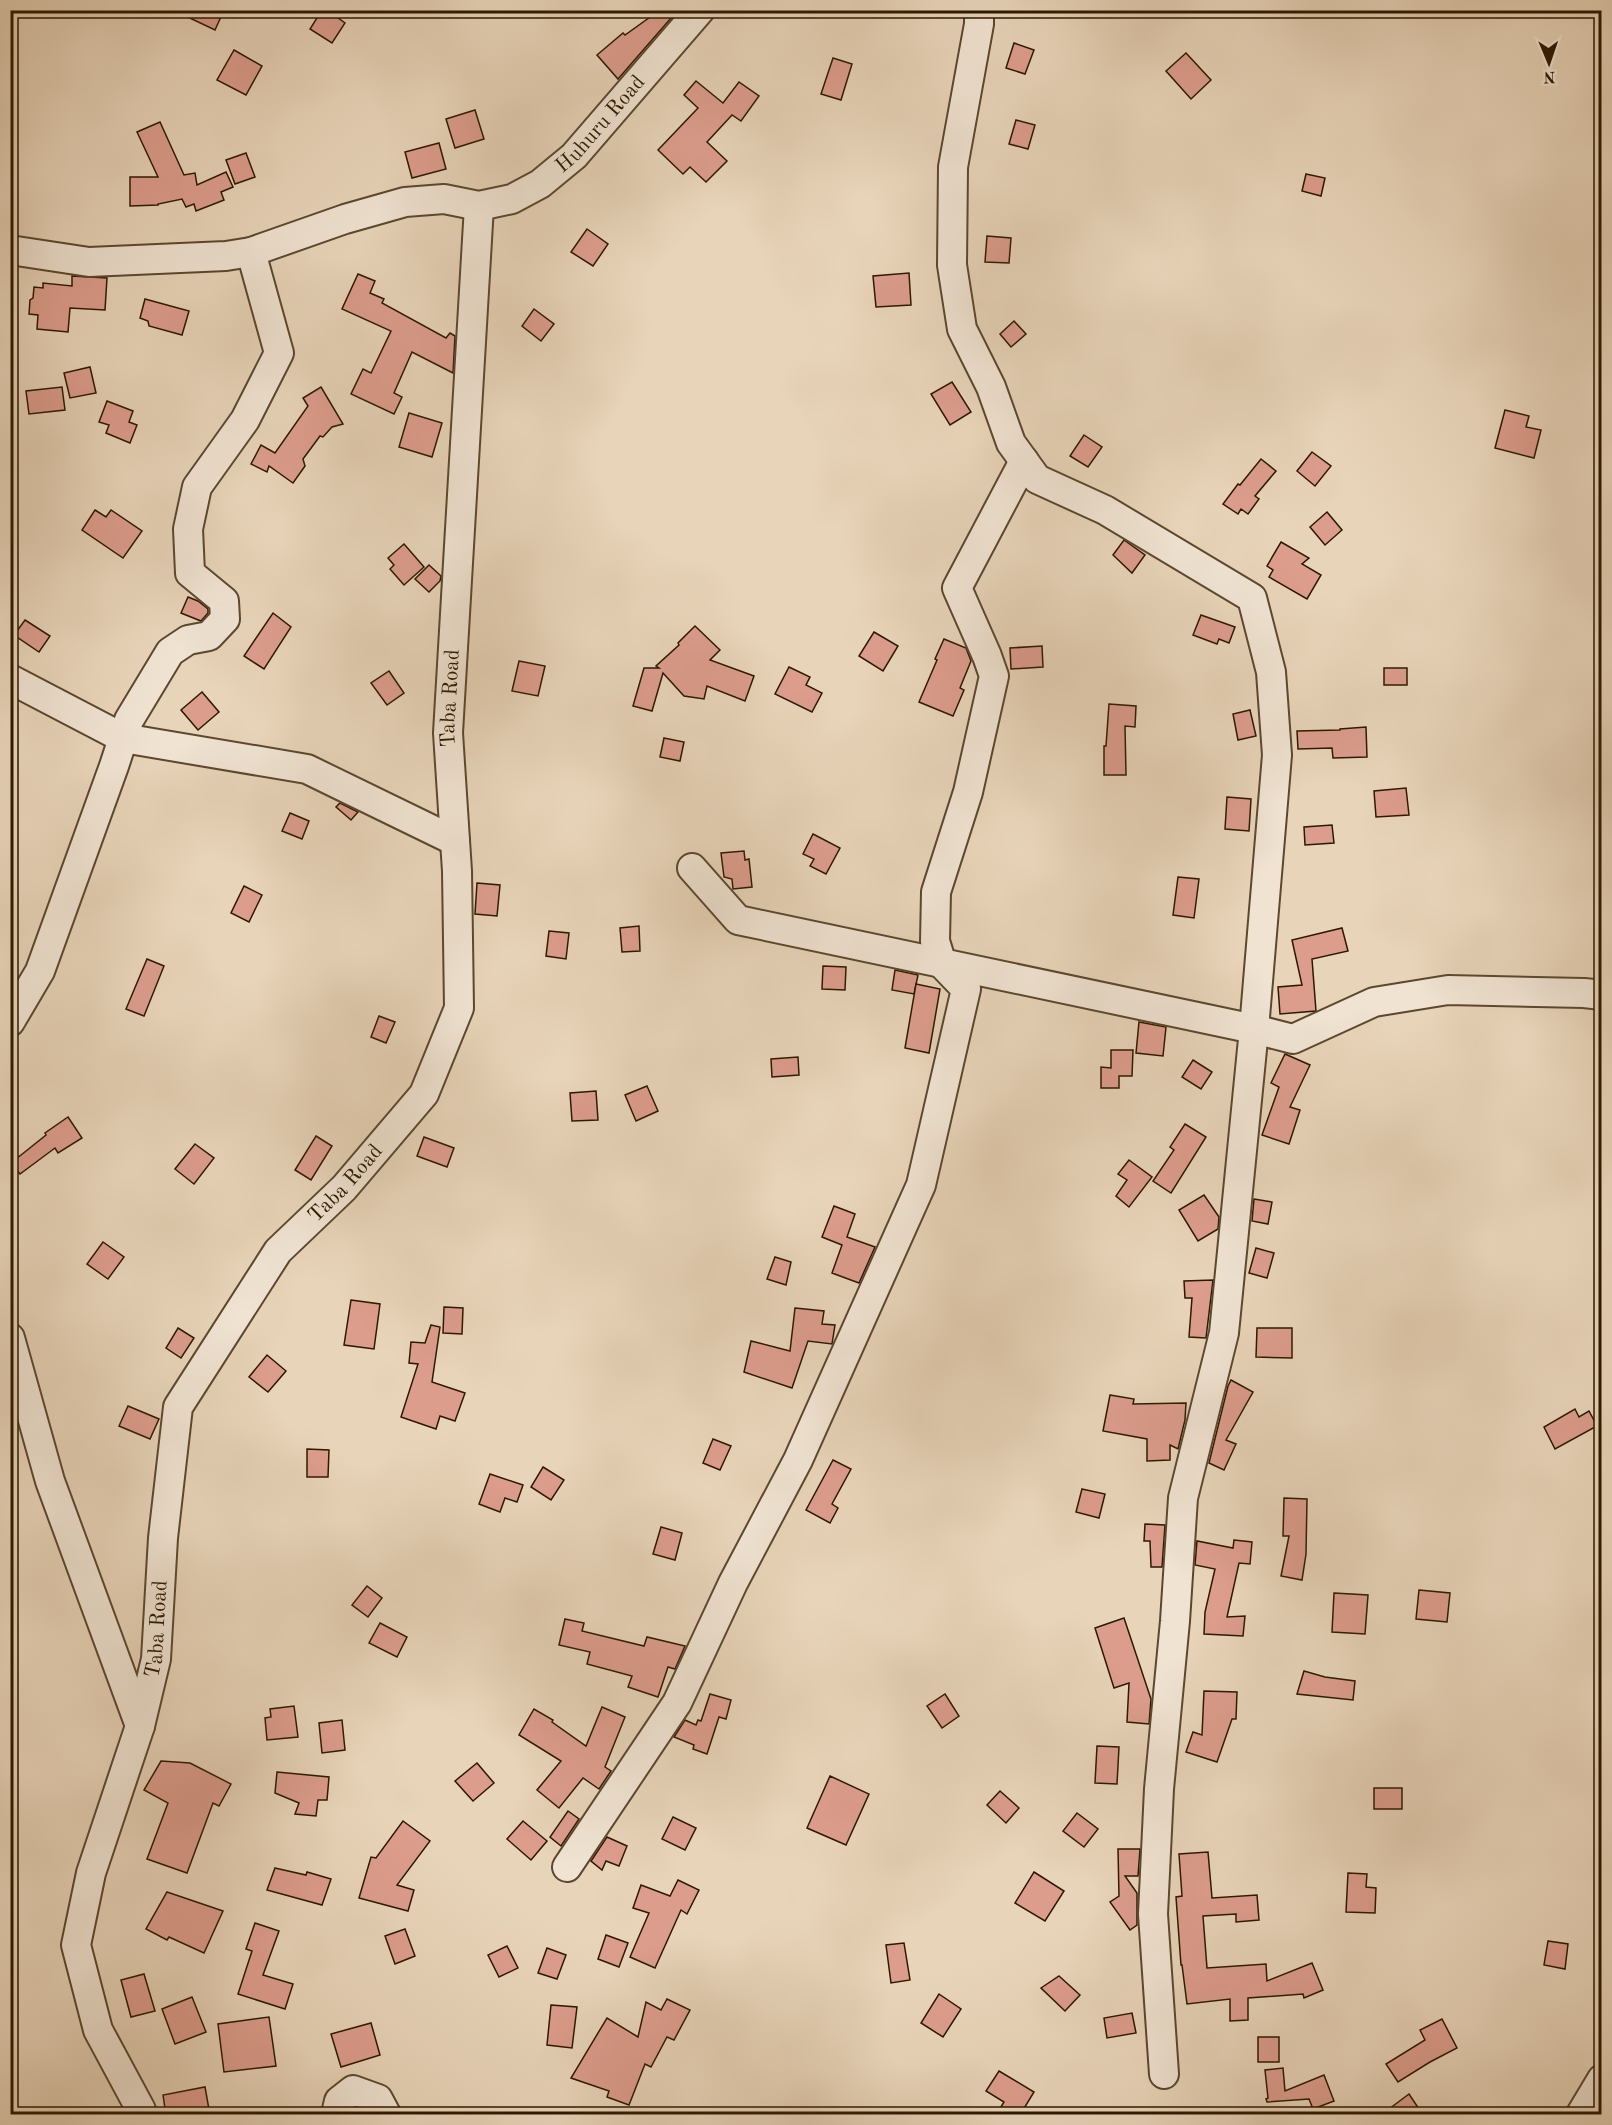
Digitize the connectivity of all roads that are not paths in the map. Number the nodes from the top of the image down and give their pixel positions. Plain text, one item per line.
1 (700, 10) edge
2 (979, 10) edge
3 (479, 206) junction
4 (10, 250) edge
5 (251, 252) junction
6 (1024, 461) junction
7 (10, 679) edge
8 (123, 738) junction
9 (455, 842) junction
10 (692, 868) dead end
11 (942, 964) junction
12 (1602, 996) edge
13 (10, 1022) edge
14 (1254, 1029) junction
15 (10, 1338) edge
16 (140, 1726) junction
17 (567, 1866) dead end
18 (1164, 2074) dead end
19 (1602, 2079) edge
20 (141, 2115) edge
21 (336, 2115) edge
22 (386, 2115) edge
23 (1581, 2115) edge

1 - 3 street, Huhuru Road
2 - 6 street
3 - 5 street
3 - 9 street, Taba Road
4 - 5 street
5 - 8 street
6 - 11 street
6 - 14 street
7 - 8 street
8 - 9 street
8 - 13 street
9 - 16 street, Taba Road
10 - 11 street
11 - 14 street
11 - 17 street
12 - 14 street
14 - 18 street
15 - 16 street
16 - 20 street, Taba Road
19 - 23 street
21 - 22 street

